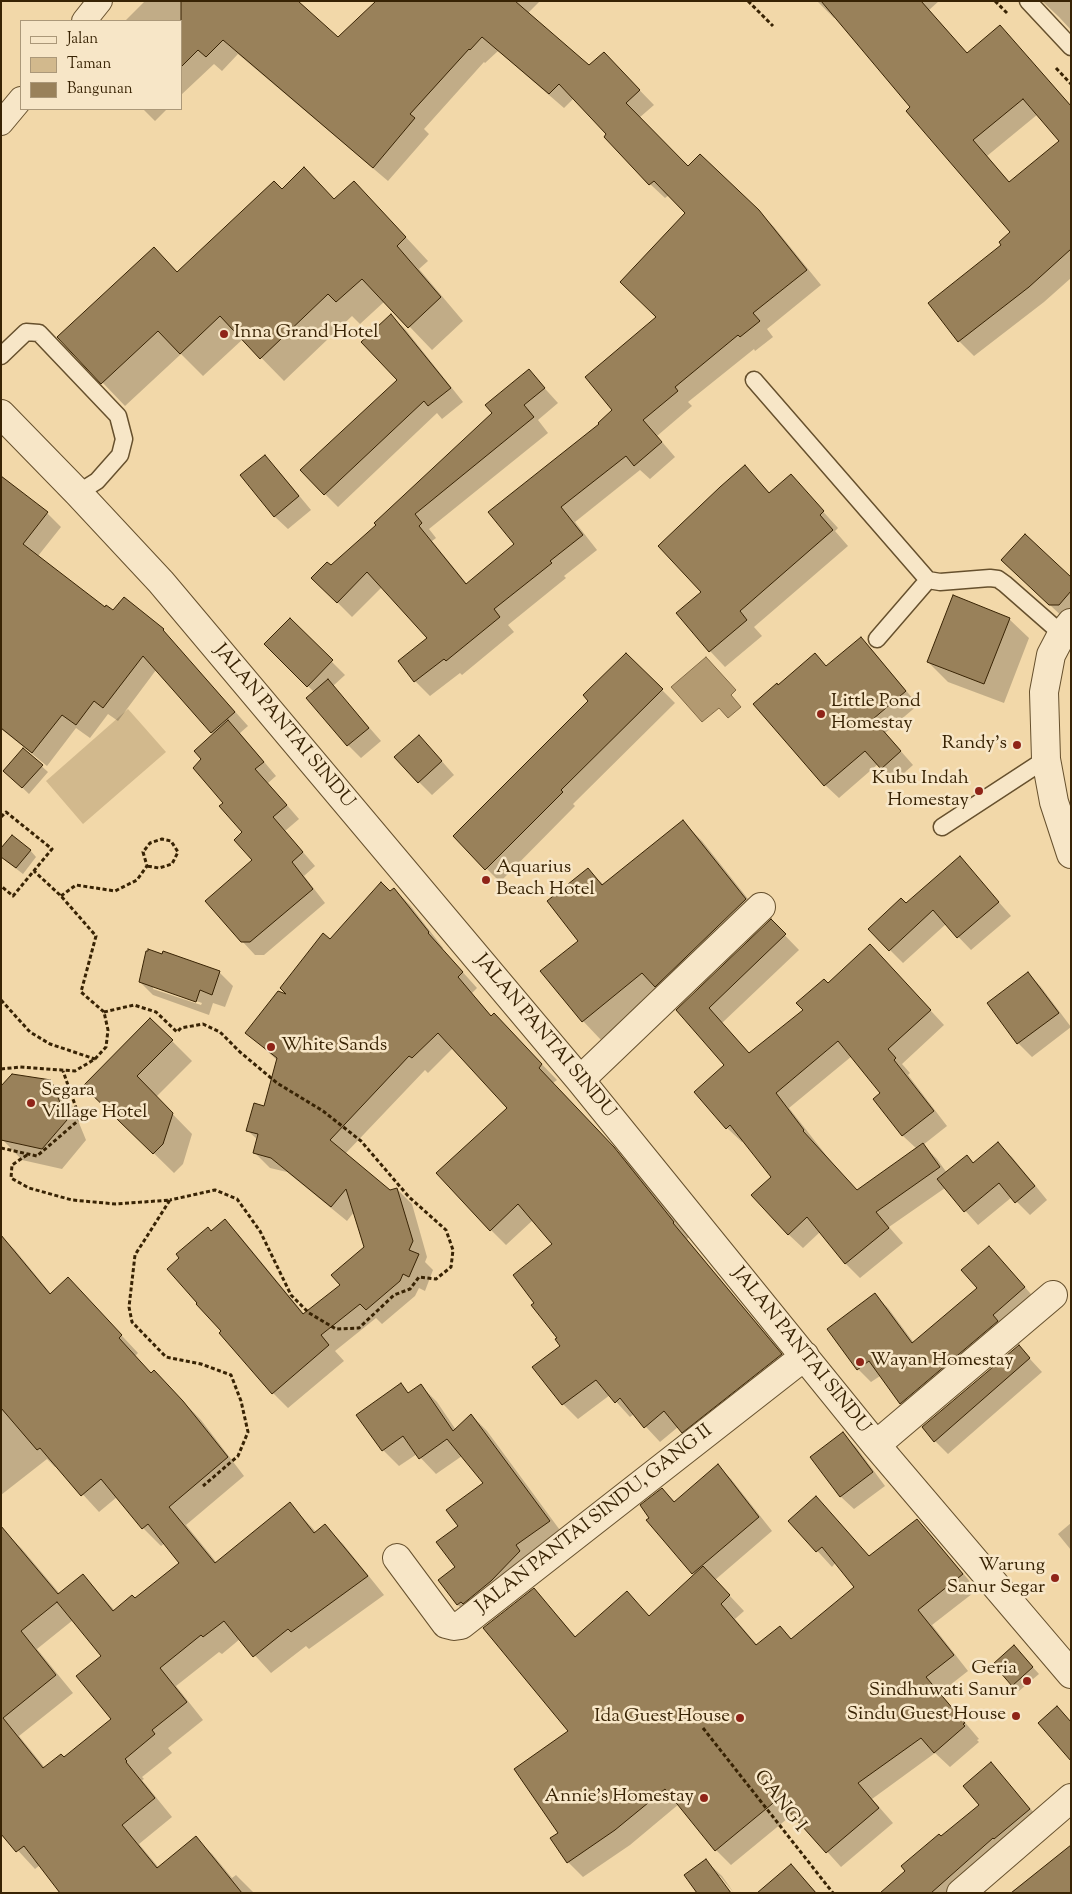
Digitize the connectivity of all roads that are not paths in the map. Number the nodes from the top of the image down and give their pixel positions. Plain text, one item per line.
1 (100, 1) edge
2 (1028, 1) edge
3 (85, 20) edge
4 (1071, 47) edge
5 (20, 100) edge
6 (1, 124) edge
7 (1, 356) edge
8 (754, 380) dead end
9 (1, 414) edge
10 (78, 493) junction
11 (928, 580) junction
12 (1066, 628) edge
13 (877, 639) dead end
14 (1046, 759) junction
15 (942, 827) dead end
16 (1071, 854) edge
17 (761, 906) dead end
18 (580, 1080) junction
19 (1053, 1295) dead end
20 (805, 1356) junction
21 (876, 1445) junction
22 (397, 1558) dead end
23 (1071, 1674) edge
24 (1071, 1798) edge
25 (961, 1893) edge

1 - 3 street
2 - 4 lane
5 - 6 street
7 - 10 lane
8 - 11 lane
9 - 10 street, JALAN PANTAI SINDU
10 - 18 street, JALAN PANTAI SINDU
11 - 12 lane
11 - 13 lane
12 - 14 street
14 - 15 lane
14 - 16 street
17 - 18 street
18 - 20 street, JALAN PANTAI SINDU
19 - 21 street
20 - 21 street, JALAN PANTAI SINDU
20 - 22 street, JALAN PANTAI SINDU, GANG II
21 - 23 street, JALAN PANTAI SINDU
24 - 25 street

